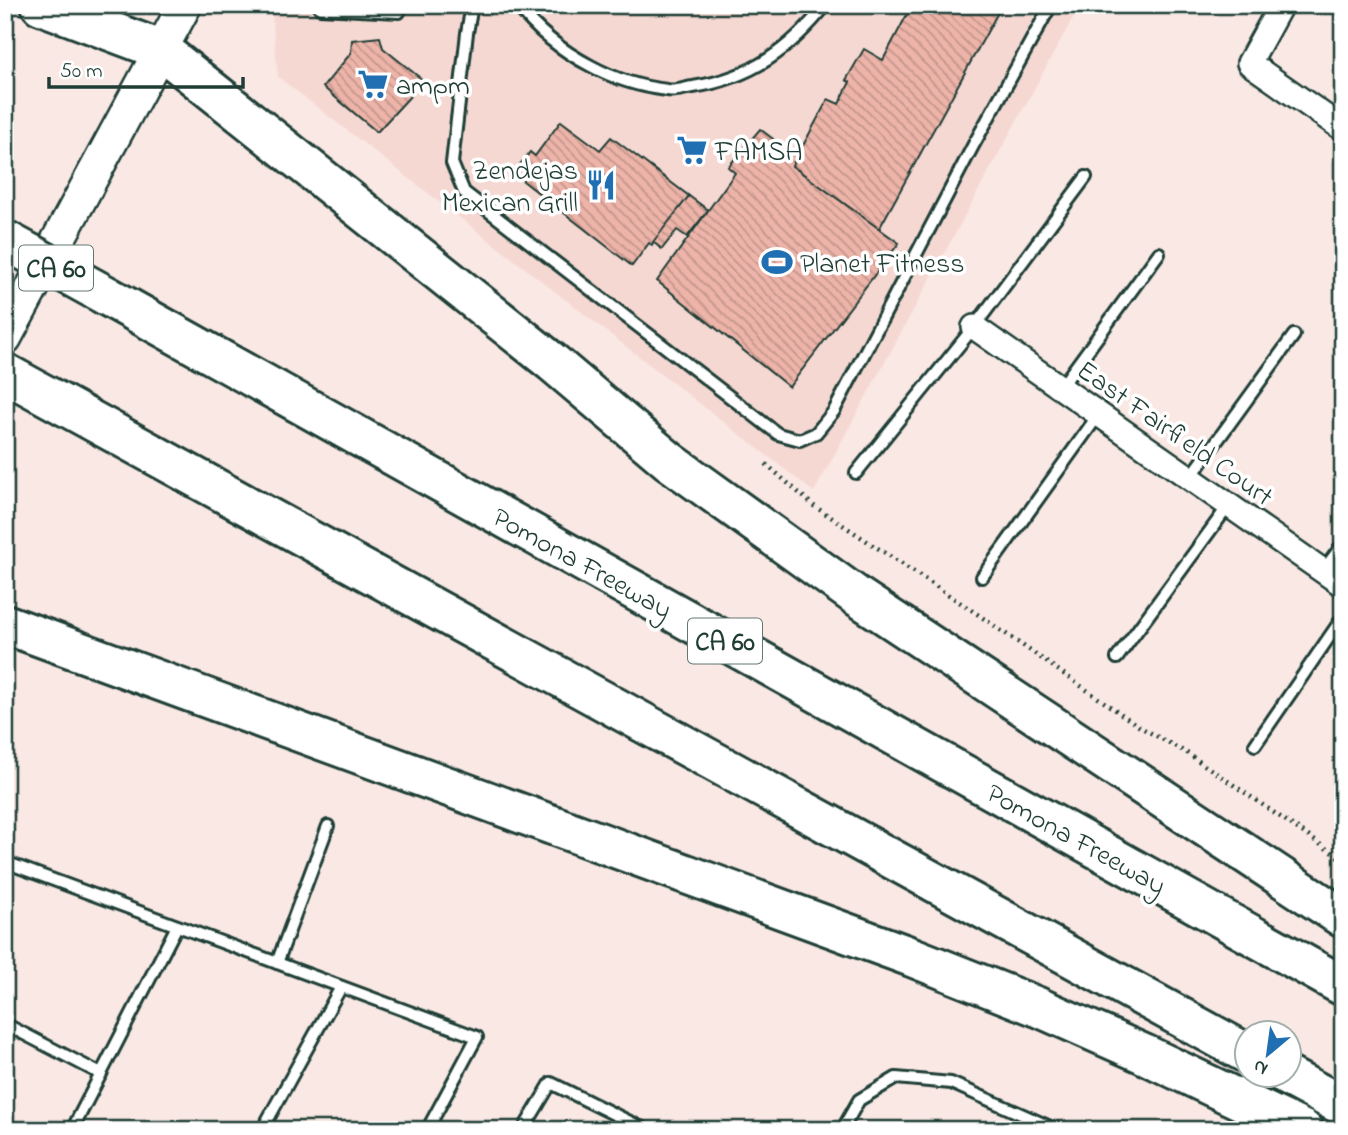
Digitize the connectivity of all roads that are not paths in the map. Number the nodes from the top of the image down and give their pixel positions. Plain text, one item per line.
1 (41, 5) edge
2 (185, 5) edge
3 (320, 5) edge
4 (402, 5) edge
5 (472, 5) edge
6 (517, 5) edge
7 (826, 5) edge
8 (1051, 5) edge
9 (1281, 5) edge
10 (161, 50) junction
11 (1343, 129) edge
12 (1086, 177) dead end
13 (5, 240) edge
14 (1159, 253) dead end
15 (974, 327) junction
16 (1294, 335) dead end
17 (5, 338) edge
18 (5, 373) edge
19 (1060, 387) junction
20 (1099, 414) junction
21 (856, 474) dead end
22 (1190, 478) junction
23 (1229, 505) junction
24 (1343, 544) edge
25 (1323, 571) junction
26 (982, 576) dead end
27 (1343, 585) edge
28 (1343, 617) edge
29 (5, 624) edge
30 (1117, 659) dead end
31 (1255, 745) dead end
32 (328, 826) dead end
33 (6, 864) edge
34 (1343, 918) edge
35 (177, 926) junction
36 (277, 963) junction
37 (1343, 986) edge
38 (341, 987) junction
39 (5, 1024) edge
40 (1232, 1046) edge
41 (101, 1074) junction
42 (1302, 1084) edge
43 (1343, 1106) edge
44 (72, 1130) edge
45 (262, 1130) edge
46 (427, 1130) edge
47 (523, 1130) edge
48 (646, 1130) edge
49 (842, 1130) edge
50 (1057, 1130) edge
51 (1303, 1130) edge

1 - 10 highway
2 - 10 main road
3 - 4 lane
5 - 8 lane
6 - 7 lane
9 - 11 street
10 - 17 main road
10 - 34 highway
12 - 15 lane
13 - 37 highway, Pomona Freeway / CA 60, bridge
14 - 19 lane
15 - 19 street, East Fairfield Court
15 - 21 lane
16 - 22 lane
18 - 40 highway
19 - 20 street, East Fairfield Court
20 - 22 street, East Fairfield Court
20 - 26 lane
22 - 23 street, East Fairfield Court
23 - 25 street, East Fairfield Court
23 - 30 lane
24 - 25 lane
25 - 27 street, East Fairfield Court
28 - 31 lane
29 - 51 highway
32 - 36 lane
33 - 35 lane
35 - 36 lane
35 - 41 lane
36 - 38 lane
38 - 45 lane
38 - 46 lane
39 - 41 lane
41 - 44 lane
42 - 43 highway
47 - 48 lane
49 - 50 lane

